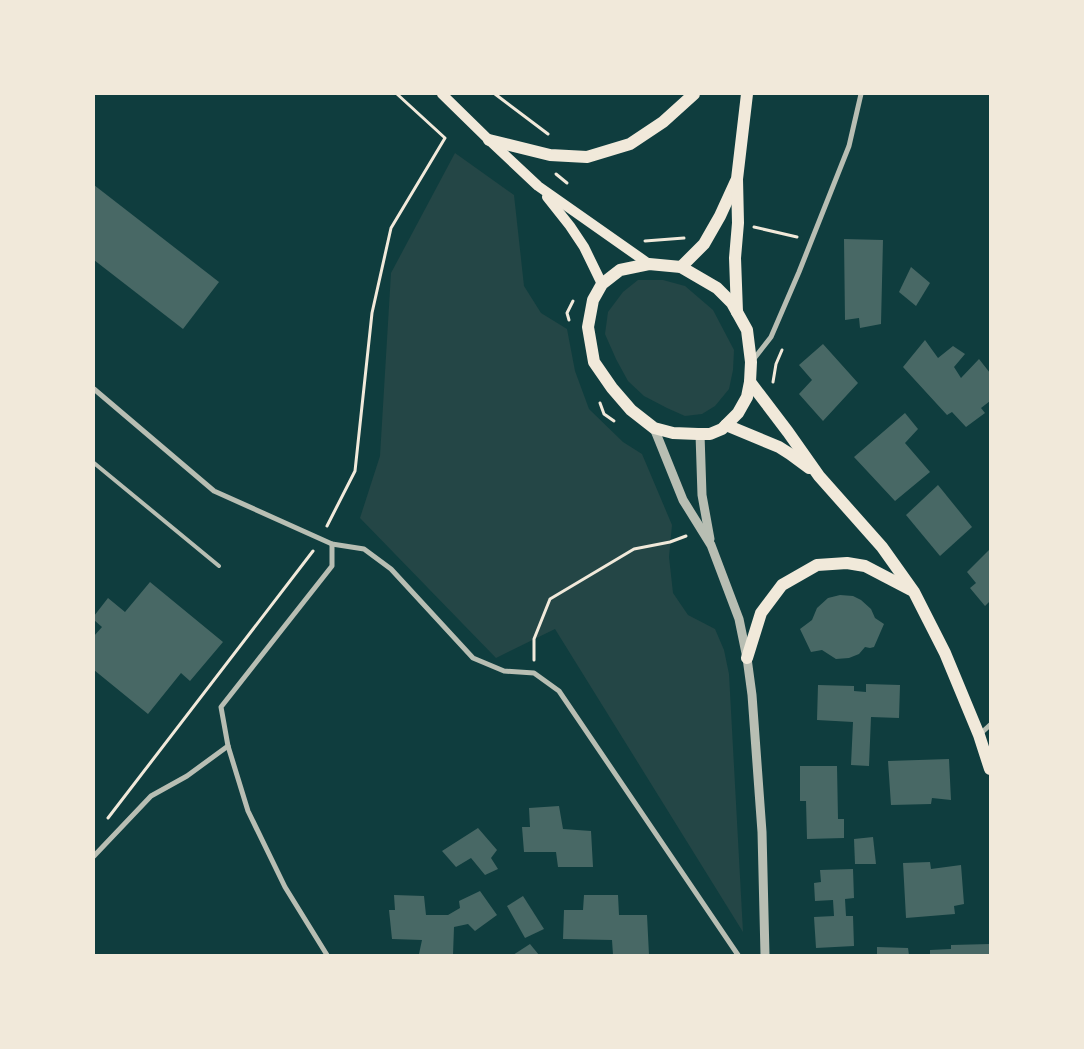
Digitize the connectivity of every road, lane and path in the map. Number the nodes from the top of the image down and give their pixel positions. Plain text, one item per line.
1 (397, 94) edge
2 (442, 94) edge
3 (495, 94) edge
4 (694, 94) edge
5 (747, 94) edge
6 (860, 94) edge
7 (489, 140) junction
8 (550, 154) junction
9 (737, 179) junction
10 (538, 186) junction
11 (738, 223) junction
12 (689, 238) dead end
13 (644, 241) dead end
14 (811, 241) junction
15 (649, 264) junction
16 (681, 267) junction
17 (602, 284) junction
18 (575, 297) dead end
19 (737, 312) junction
20 (570, 322) dead end
21 (752, 362) junction
22 (750, 382) junction
23 (94, 389) edge
24 (597, 398) dead end
25 (618, 424) dead end
26 (726, 426) junction
27 (654, 428) junction
28 (700, 434) junction
29 (94, 463) edge
30 (819, 476) junction
31 (328, 523) dead end
32 (684, 528) dead end
33 (332, 544) junction
34 (711, 545) junction
35 (314, 548) dead end
36 (219, 566) dead end
37 (914, 592) junction
38 (534, 639) dead end
39 (747, 658) junction
40 (990, 725) edge
41 (979, 735) junction
42 (228, 746) junction
43 (990, 769) edge
44 (106, 820) dead end
45 (94, 856) edge
46 (327, 955) edge
47 (738, 955) edge
48 (765, 955) edge

1 - 31 path
2 - 7 main road
3 - 8 path
4 - 8 main road
5 - 9 main road
6 - 14 street
7 - 8 main road
7 - 10 main road
9 - 11 main road
9 - 16 main road
10 - 15 main road
10 - 17 main road
11 - 14 path
11 - 19 main road
12 - 13 path
14 - 21 street
15 - 16 main road
15 - 17 main road
16 - 19 main road
17 - 27 main road
18 - 20 path
19 - 21 main road
21 - 22 main road
22 - 26 main road
22 - 30 main road
23 - 33 street
24 - 25 path
26 - 28 main road
26 - 30 main road
27 - 28 main road
27 - 34 street
28 - 34 street
29 - 36 lane
30 - 37 main road
32 - 38 path
33 - 42 street
33 - 47 street
34 - 39 street
35 - 44 path
37 - 39 main road
37 - 41 main road
39 - 48 street
40 - 41 street
41 - 43 main road
42 - 45 street
42 - 46 street

